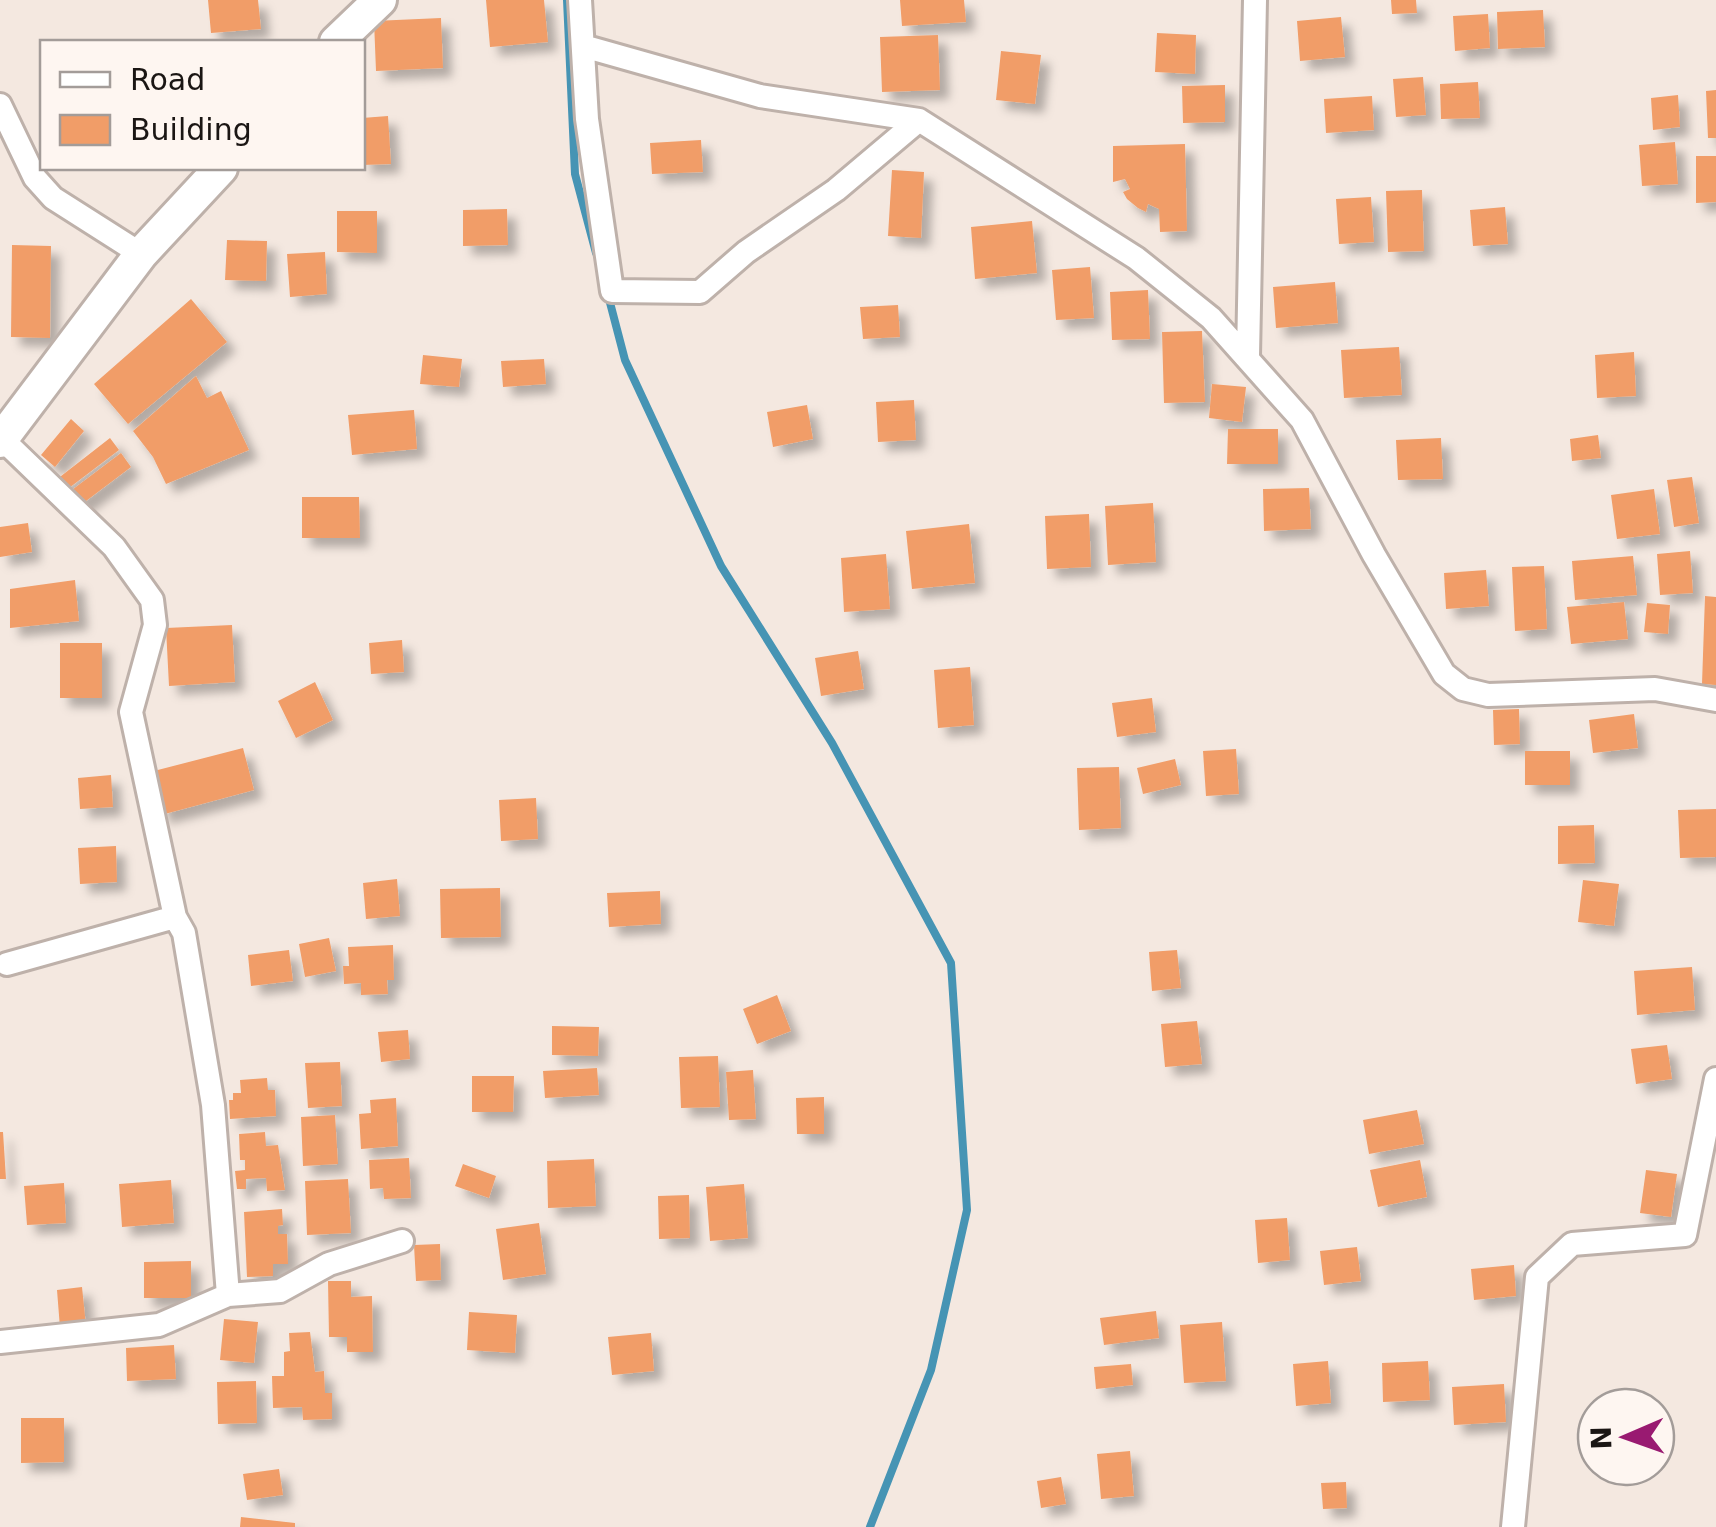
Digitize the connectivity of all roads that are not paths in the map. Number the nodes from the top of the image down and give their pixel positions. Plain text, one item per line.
1 (380, 0) edge
2 (580, 0) edge
3 (1255, 0) edge
4 (338, 40) edge
5 (582, 46) junction
6 (0, 105) edge
7 (920, 120) junction
8 (219, 170) edge
9 (140, 254) junction
10 (1248, 356) junction
11 (1, 440) edge
12 (1716, 700) edge
13 (174, 917) junction
14 (7, 964) dead end
15 (1716, 1079) edge
16 (402, 1241) dead end
17 (228, 1295) junction
18 (0, 1342) edge
19 (1513, 1527) edge

1 - 4 main road
2 - 5 street
3 - 10 street
5 - 7 street
5 - 7 street
6 - 9 street
7 - 10 street
8 - 9 main road
9 - 11 main road
10 - 12 street
11 - 13 street
13 - 14 street
13 - 17 street
15 - 19 street
16 - 17 street
17 - 18 street

